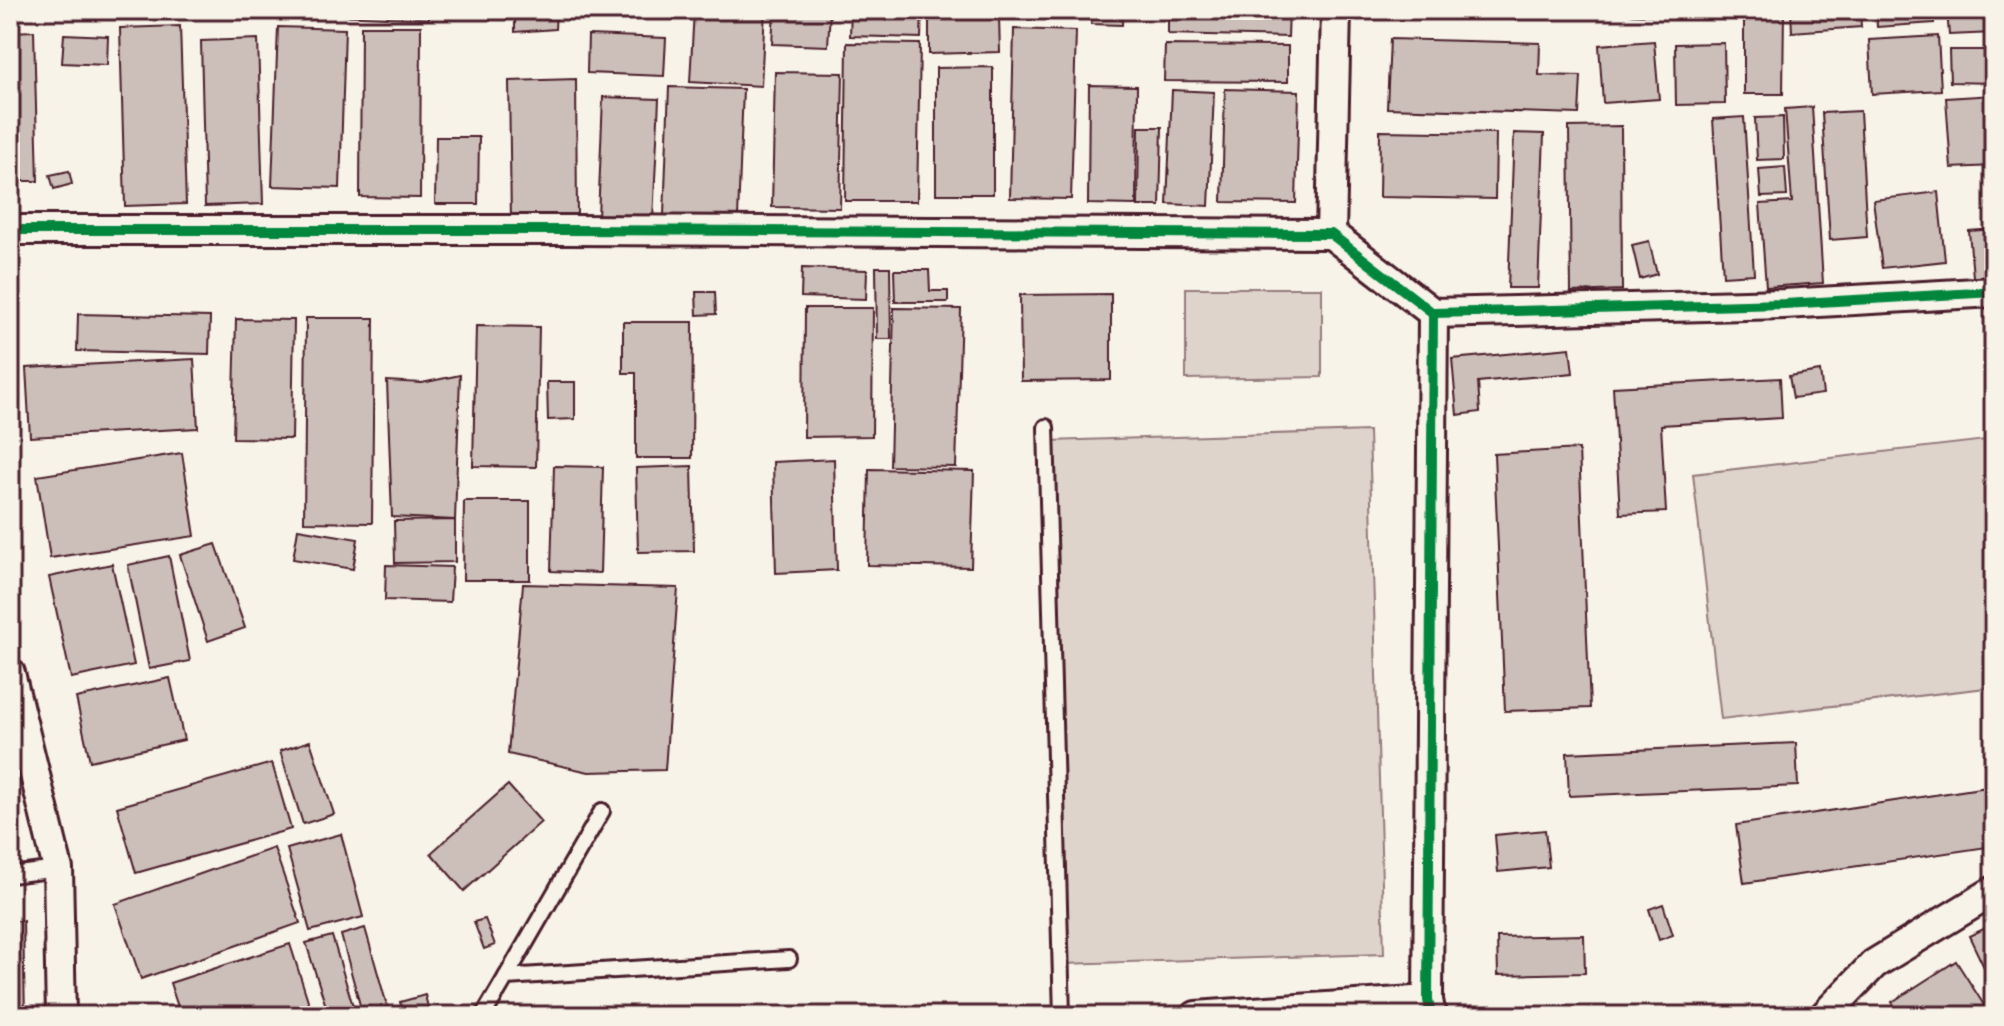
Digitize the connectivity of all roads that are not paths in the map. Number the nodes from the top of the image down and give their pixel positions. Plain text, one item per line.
1 (1336, 10) edge
2 (10, 230) edge
3 (1331, 234) junction
4 (1994, 292) edge
5 (1433, 313) junction
6 (1046, 427) dead end
7 (10, 673) edge
8 (602, 811) dead end
9 (58, 869) junction
10 (10, 875) edge
11 (1994, 891) edge
12 (789, 959) dead end
13 (506, 977) junction
14 (1430, 1008) edge
15 (61, 1016) edge
16 (483, 1016) edge
17 (1062, 1016) edge
18 (1196, 1016) edge
19 (1824, 1016) edge

1 - 3 street
2 - 3 street
3 - 5 street
4 - 5 street
5 - 14 street
6 - 17 lane
7 - 9 street
8 - 13 lane
9 - 10 lane
9 - 15 street
11 - 19 street
12 - 13 lane
13 - 16 lane
14 - 18 street

